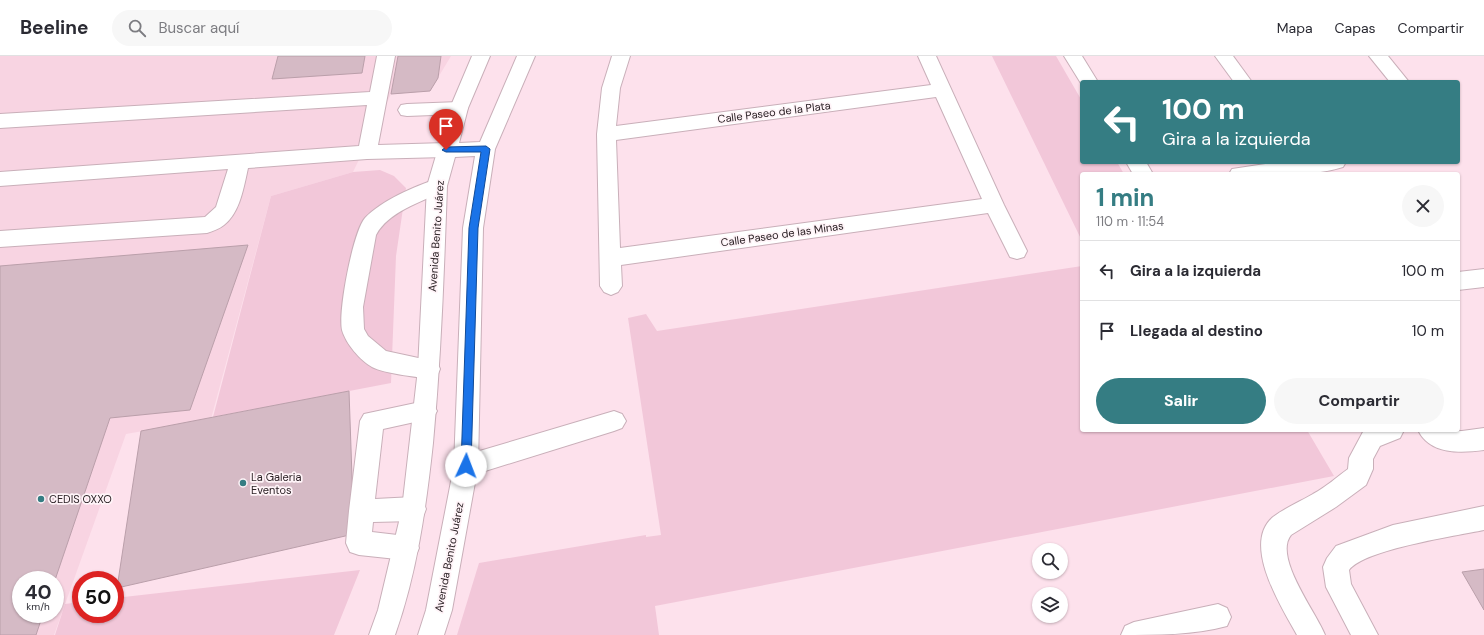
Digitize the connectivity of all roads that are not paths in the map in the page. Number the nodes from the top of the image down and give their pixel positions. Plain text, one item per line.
1 (386, 56) edge
2 (481, 56) edge
3 (526, 56) edge
4 (621, 56) edge
5 (927, 56) edge
6 (1073, 56) edge
7 (1224, 56) edge
8 (1378, 56) edge
9 (1087, 80) edge
10 (1242, 80) edge
11 (1398, 80) edge
12 (943, 90) junction
13 (376, 98) junction
14 (459, 108) junction
15 (407, 110) dead end
16 (0, 120) edge
17 (606, 134) junction
18 (486, 149) junction
19 (446, 150) junction
20 (367, 152) junction
21 (240, 161) junction
22 (1302, 164) edge
23 (1252, 172) edge
24 (0, 179) edge
25 (437, 186) junction
26 (994, 205) junction
27 (0, 239) edge
28 (1017, 251) dead end
29 (610, 258) junction
30 (1484, 278) edge
31 (1460, 281) edge
32 (611, 286) dead end
33 (429, 369) junction
34 (425, 411) junction
35 (614, 421) dead end
36 (1387, 432) edge
37 (1433, 432) edge
38 (1484, 439) edge
39 (466, 466) junction
40 (414, 509) junction
41 (360, 511) junction
42 (1484, 518) edge
43 (406, 548) junction
44 (1218, 617) dead end
45 (1173, 631) edge
46 (382, 635) edge
47 (431, 635) edge
48 (1134, 635) edge
49 (1312, 635) edge
50 (1366, 635) edge

1 - 13 street
2 - 14 street, Avenida Benito Juárez
3 - 18 street, Avenida Benito Juárez
4 - 17 street
5 - 12 street
6 - 9 street
7 - 10 street
8 - 11 street
12 - 17 street, Calle Paseo de la Plata
12 - 26 street
13 - 16 street
13 - 20 street
14 - 15 street
14 - 19 street, Avenida Benito Juárez
17 - 29 street
18 - 19 street
18 - 39 street, Avenida Benito Juárez
19 - 20 street
19 - 25 street, Avenida Benito Juárez
20 - 21 street
21 - 24 street
21 - 27 street
22 - 23 street
25 - 33 street, Avenida Benito Juárez
25 - 33 street
26 - 28 street
26 - 29 street, Calle Paseo de las Minas
29 - 32 street
30 - 31 street
33 - 34 street, Avenida Benito Juárez
34 - 40 street, Avenida Benito Juárez
34 - 41 street
35 - 39 street
36 - 49 street
37 - 38 street
39 - 47 street, Avenida Benito Juárez
40 - 41 street
40 - 43 street, Avenida Benito Juárez
41 - 43 street
42 - 50 street
43 - 46 street, Avenida Benito Juárez
44 - 45 street
45 - 48 street

